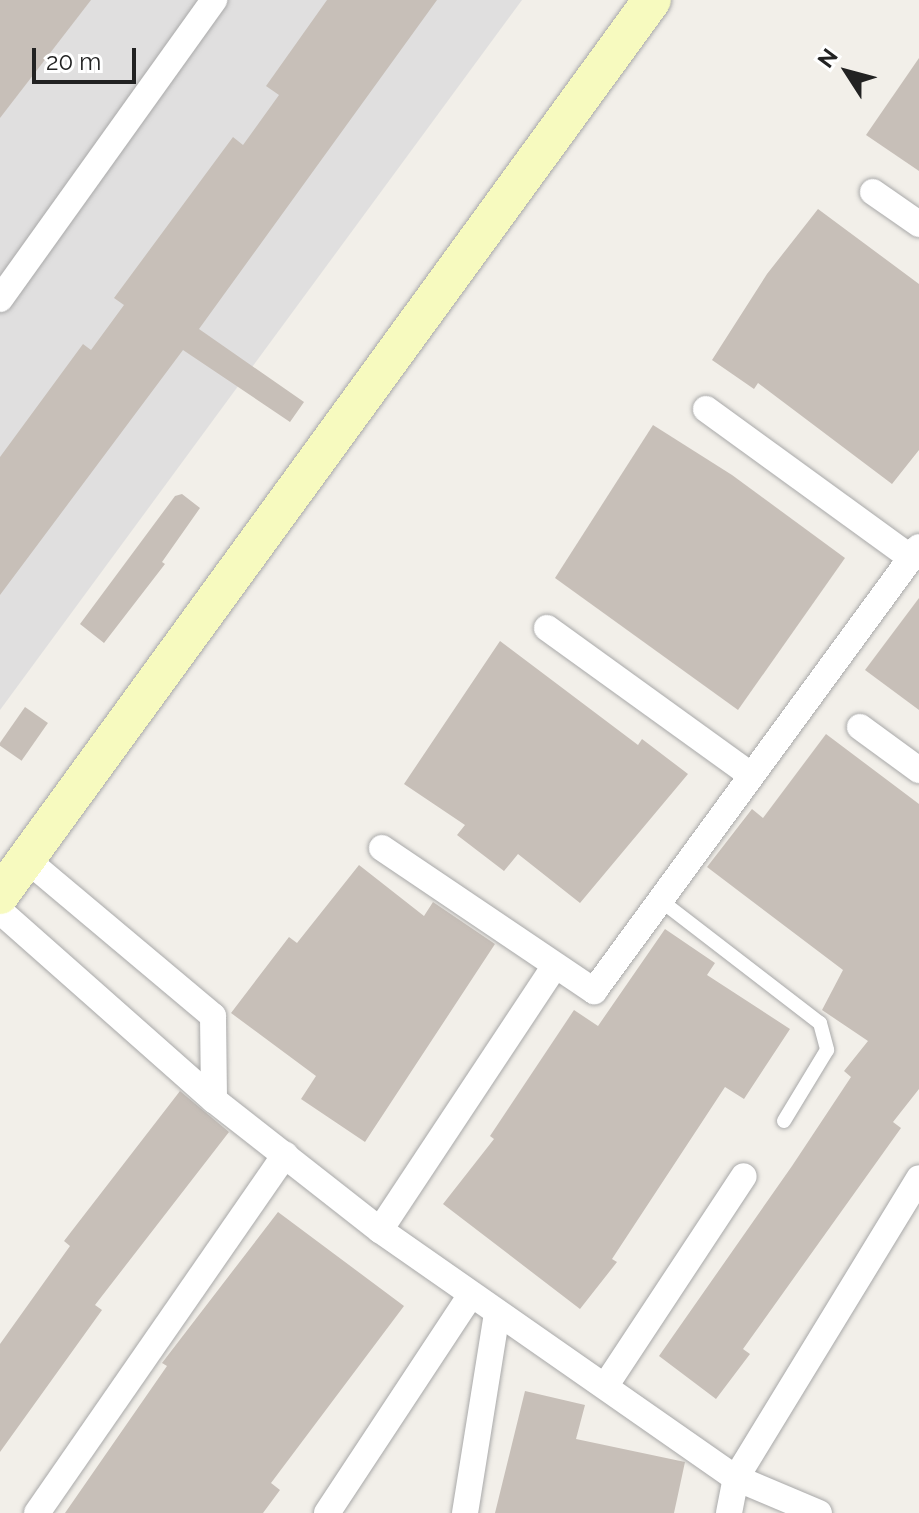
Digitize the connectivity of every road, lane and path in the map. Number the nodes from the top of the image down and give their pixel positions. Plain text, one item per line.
1 (214, 0) edge
2 (652, 0) edge
3 (873, 192) dead end
4 (919, 224) edge
5 (0, 299) edge
6 (706, 409) dead end
7 (915, 553) edge
8 (547, 628) dead end
9 (860, 727) dead end
10 (919, 770) edge
11 (751, 775) junction
12 (382, 848) dead end
13 (26, 859) junction
14 (0, 895) edge
15 (660, 900) junction
16 (0, 911) edge
17 (554, 967) junction
18 (214, 1100) junction
19 (784, 1121) dead end
20 (285, 1155) junction
21 (744, 1176) dead end
22 (919, 1178) edge
23 (380, 1230) junction
24 (471, 1295) junction
25 (497, 1313) junction
26 (606, 1385) junction
27 (736, 1478) junction
28 (37, 1513) edge
29 (327, 1513) edge
30 (465, 1513) edge
31 (729, 1513) edge
32 (819, 1513) edge

1 - 5 street
2 - 13 street
3 - 4 street
6 - 7 street
7 - 11 street
8 - 11 street
9 - 10 street
11 - 15 street
12 - 17 street
13 - 14 street
13 - 18 street
15 - 17 street
15 - 19 lane
16 - 18 street
17 - 23 street
18 - 20 street
20 - 23 street
20 - 28 street
21 - 26 street
22 - 27 street
23 - 24 street
24 - 25 street
24 - 29 street
25 - 26 street
25 - 30 street
26 - 27 street
27 - 31 street
27 - 32 street

